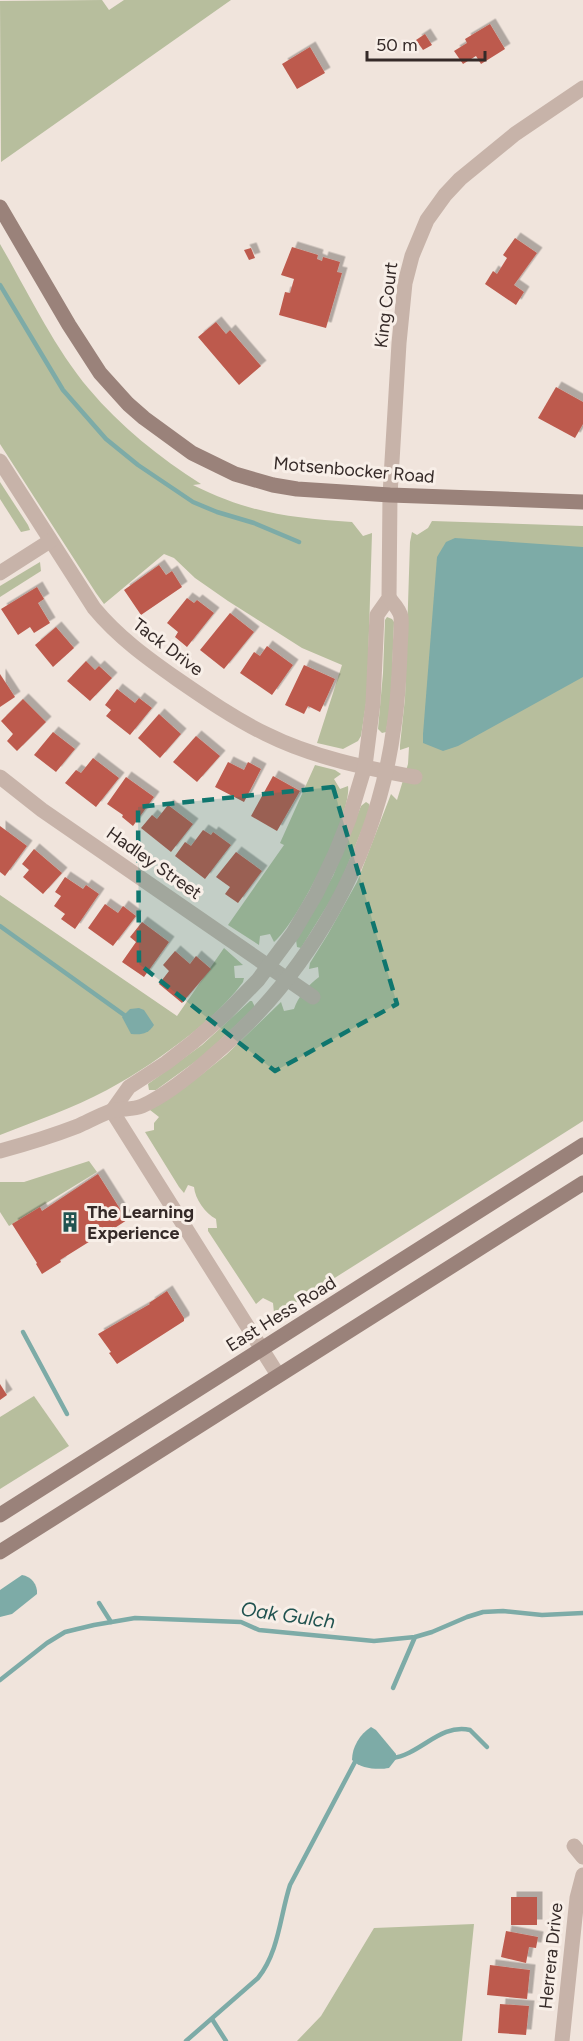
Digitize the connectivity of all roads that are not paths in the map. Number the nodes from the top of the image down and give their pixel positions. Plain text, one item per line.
1 (583, 88) edge
2 (0, 207) edge
3 (0, 461) edge
4 (390, 495) junction
5 (583, 502) edge
6 (50, 541) junction
7 (0, 573) edge
8 (389, 598) junction
9 (365, 766) junction
10 (386, 772) junction
11 (0, 777) edge
12 (415, 777) dead end
13 (269, 966) junction
14 (288, 979) junction
15 (313, 997) dead end
16 (112, 1111) junction
17 (583, 1145) edge
18 (0, 1151) edge
19 (583, 1183) edge
20 (262, 1349) junction
21 (278, 1375) junction
22 (0, 1515) edge
23 (0, 1552) edge
24 (583, 1875) edge
25 (562, 2041) edge

1 - 4 street, King Court
2 - 4 main road, Motsenbocker Road
3 - 6 street, Tack Drive
4 - 5 main road, Motsenbocker Road
4 - 8 street, King Court
6 - 7 street
6 - 9 street, Tack Drive
8 - 9 street
8 - 10 street
9 - 10 street, Tack Drive
9 - 13 street
10 - 12 street, Tack Drive
10 - 14 street
11 - 13 street, Hadley Street
13 - 14 street, Hadley Street
13 - 16 street
14 - 15 street, Hadley Street
14 - 16 street
16 - 18 street
16 - 20 street
17 - 20 main road, East Hess Road
19 - 21 main road
20 - 21 street
20 - 22 main road, East Hess Road
21 - 23 main road
24 - 25 street, Herrera Drive

